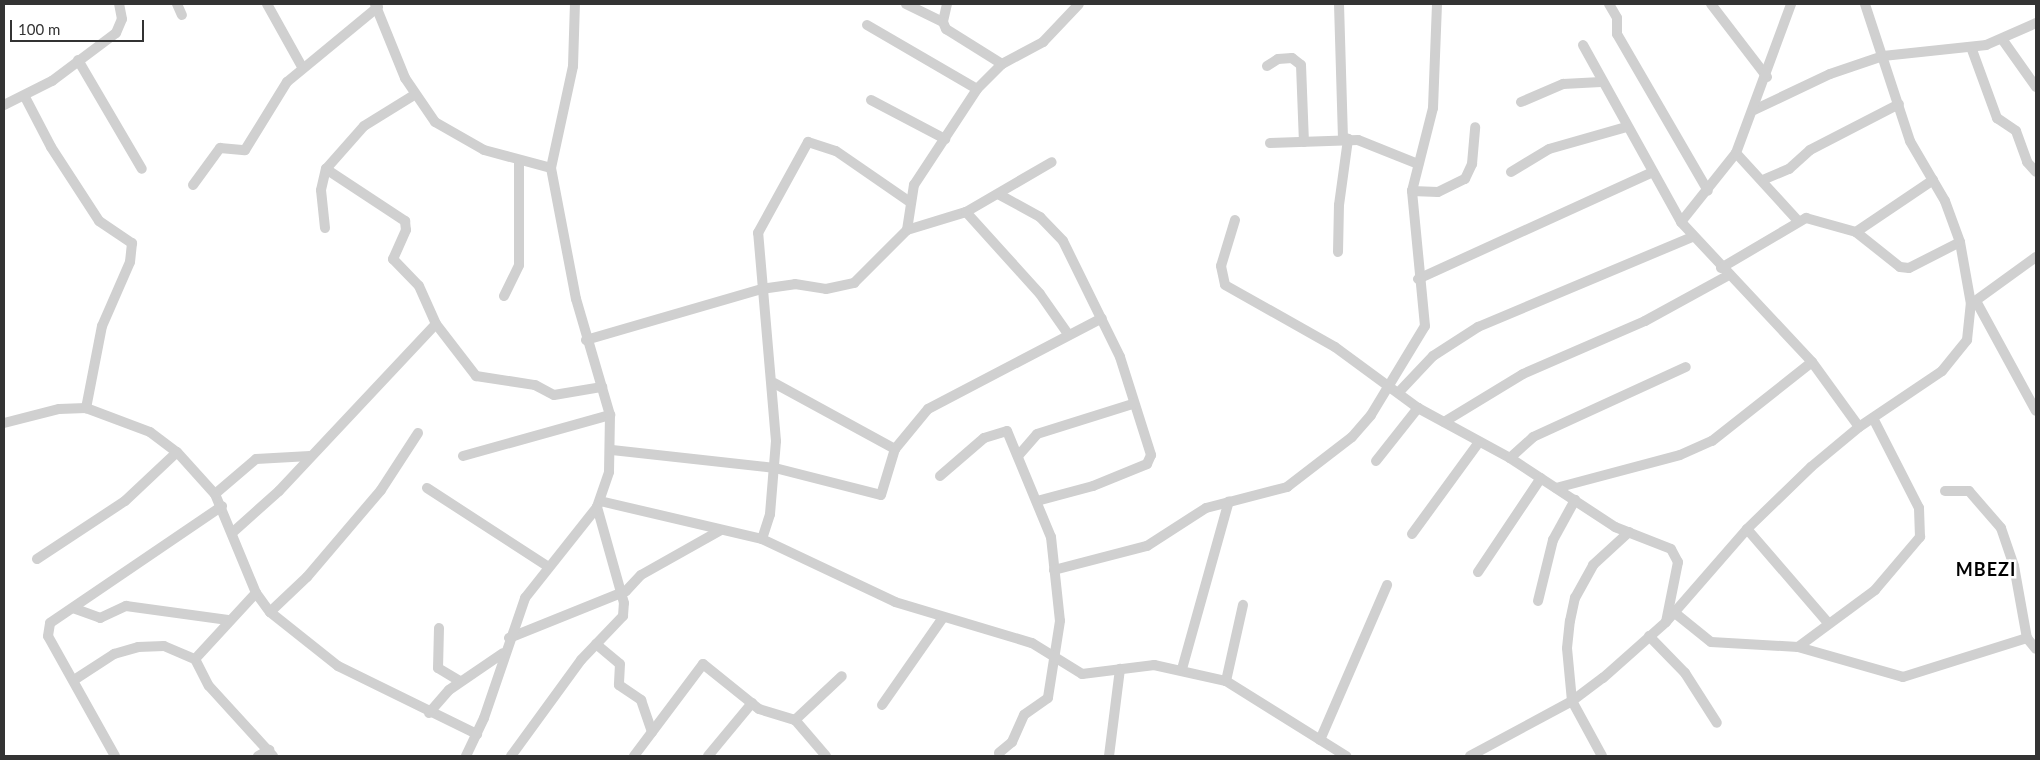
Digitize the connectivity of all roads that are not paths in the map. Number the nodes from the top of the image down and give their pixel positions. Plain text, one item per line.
1 (118, 4) edge
2 (177, 4) edge
3 (267, 4) edge
4 (575, 4) edge
5 (906, 4) edge
6 (947, 4) edge
7 (1079, 4) edge
8 (1339, 4) edge
9 (1437, 4) edge
10 (1609, 4) edge
11 (1711, 4) edge
12 (1783, 4) edge
13 (1865, 4) edge
14 (377, 5) edge
15 (1790, 8) edge
16 (182, 15) dead end
17 (943, 22) junction
18 (2036, 23) edge
19 (867, 25) dead end
20 (2002, 39) junction
21 (1584, 45) dead end
22 (1971, 47) junction
23 (1884, 56) junction
24 (78, 60) junction
25 (1002, 64) junction
26 (1267, 66) dead end
27 (302, 67) junction
28 (1766, 77) junction
29 (1600, 82) junction
30 (2036, 87) edge
31 (977, 89) junction
32 (414, 95) junction
33 (25, 96) junction
34 (870, 100) dead end
35 (1520, 102) dead end
36 (4, 104) edge
37 (1898, 104) junction
38 (1754, 110) junction
39 (1475, 127) dead end
40 (1626, 127) junction
41 (1345, 138) junction
42 (945, 139) junction
43 (1304, 142) junction
44 (1270, 143) dead end
45 (1736, 153) junction
46 (519, 160) junction
47 (1052, 162) dead end
48 (1418, 164) junction
49 (551, 168) junction
50 (142, 169) dead end
51 (326, 169) junction
52 (1511, 172) dead end
53 (2036, 172) edge
54 (1651, 173) junction
55 (1765, 179) junction
56 (1933, 180) junction
57 (193, 185) dead end
58 (1412, 191) junction
59 (1708, 191) junction
60 (1000, 195) junction
61 (910, 202) junction
62 (966, 212) junction
63 (1234, 220) dead end
64 (1798, 221) junction
65 (1681, 222) junction
66 (325, 228) dead end
67 (907, 230) junction
68 (1856, 232) junction
69 (1692, 236) junction
70 (1960, 242) junction
71 (1338, 252) dead end
72 (2036, 257) edge
73 (1721, 268) junction
74 (1729, 275) junction
75 (1418, 278) junction
76 (761, 289) junction
77 (504, 296) dead end
78 (1973, 303) junction
79 (1102, 318) junction
80 (436, 324) junction
81 (1068, 334) junction
82 (586, 340) junction
83 (1812, 362) junction
84 (1686, 367) dead end
85 (774, 383) junction
86 (1390, 385) junction
87 (602, 387) junction
88 (1399, 392) junction
89 (1133, 404) junction
90 (86, 408) junction
91 (1418, 408) junction
92 (2036, 411) edge
93 (610, 415) junction
94 (1873, 418) junction
95 (1444, 422) junction
96 (4, 423) edge
97 (1859, 427) junction
98 (418, 433) dead end
99 (1479, 442) junction
100 (895, 449) junction
101 (612, 450) junction
102 (178, 452) junction
103 (310, 456) junction
104 (463, 456) dead end
105 (1018, 456) junction
106 (1510, 458) junction
107 (1376, 461) dead end
108 (775, 468) junction
109 (940, 476) dead end
110 (1541, 478) junction
111 (427, 488) dead end
112 (1556, 488) junction
113 (1945, 491) dead end
114 (215, 494) junction
115 (1037, 500) junction
116 (1575, 500) junction
117 (1229, 501) junction
118 (598, 504) junction
119 (222, 506) junction
120 (1747, 529) junction
121 (719, 531) junction
122 (1629, 532) junction
123 (232, 533) junction
124 (1412, 534) dead end
125 (762, 539) junction
126 (36, 559) dead end
127 (547, 566) junction
128 (1054, 570) junction
129 (1478, 572) dead end
130 (1387, 585) dead end
131 (256, 593) junction
132 (620, 593) junction
133 (1538, 601) dead end
134 (1243, 605) dead end
135 (73, 608) junction
136 (270, 612) junction
137 (1675, 612) junction
138 (942, 619) junction
139 (228, 620) junction
140 (1666, 622) junction
141 (1829, 624) junction
142 (439, 628) dead end
143 (1649, 636) junction
144 (509, 638) junction
145 (2027, 638) junction
146 (596, 644) junction
147 (1798, 647) junction
148 (2036, 649) edge
149 (503, 653) junction
150 (1058, 658) junction
151 (195, 659) junction
152 (1120, 669) junction
153 (1182, 669) junction
154 (842, 676) dead end
155 (74, 680) junction
156 (460, 681) junction
157 (1226, 681) junction
158 (1572, 702) junction
159 (752, 703) junction
160 (882, 706) dead end
161 (430, 713) junction
162 (796, 720) junction
163 (1717, 723) dead end
164 (652, 732) junction
165 (477, 734) junction
166 (1320, 740) junction
167 (271, 753) edge
168 (999, 753) dead end
169 (638, 755) edge
170 (115, 756) edge
171 (258, 756) edge
172 (467, 756) edge
173 (511, 756) edge
174 (708, 756) edge
175 (826, 756) edge
176 (1110, 756) edge
177 (1346, 756) edge
178 (1470, 756) edge
179 (1602, 756) edge

1 - 24 street
2 - 16 street
3 - 27 street
4 - 49 street
5 - 17 street
6 - 17 street
7 - 25 street
8 - 41 street
9 - 48 street
10 - 59 street
11 - 28 street
12 - 15 street
13 - 23 street
14 - 27 street
14 - 32 street
15 - 28 street
17 - 25 street
18 - 20 street
19 - 31 street
20 - 22 street
20 - 30 street
21 - 29 street
22 - 23 street
22 - 53 street
23 - 37 street
23 - 38 street
24 - 33 street
24 - 50 street
25 - 31 street
26 - 43 street
27 - 57 street
28 - 38 street
29 - 35 street
29 - 40 street
31 - 42 street
32 - 46 street
32 - 51 street
33 - 36 street
33 - 90 street
34 - 42 street
37 - 55 street
37 - 56 street
38 - 45 street
39 - 58 street
40 - 52 street
40 - 54 street
41 - 43 street
41 - 48 street
41 - 71 street
42 - 61 street
43 - 44 street
45 - 55 street
45 - 59 street
46 - 49 street
46 - 77 street
47 - 60 street
48 - 58 street
49 - 82 street
51 - 66 street
51 - 80 street
54 - 65 street
54 - 75 street
55 - 64 street
56 - 68 street
56 - 70 street
58 - 75 street
59 - 65 street
60 - 62 street
60 - 79 street
61 - 67 street
61 - 76 street
62 - 67 street
62 - 81 street
63 - 86 street
64 - 68 street
64 - 73 street
65 - 69 street
67 - 76 street
68 - 70 street
69 - 73 street
69 - 88 street
70 - 78 street
72 - 78 street
73 - 74 street
74 - 83 street
74 - 95 street
75 - 86 street
76 - 82 street
76 - 85 street
78 - 92 street
78 - 94 street
79 - 81 street
79 - 89 street
80 - 87 street
80 - 103 street
81 - 100 street
82 - 87 street
83 - 97 street
83 - 112 street
84 - 106 street
85 - 100 street
85 - 108 street
86 - 88 street
86 - 117 street
87 - 93 street
88 - 91 street
89 - 105 street
89 - 115 street
90 - 96 street
90 - 102 street
91 - 95 street
91 - 107 street
93 - 101 street
93 - 104 street
94 - 97 street
94 - 141 street
95 - 99 street
97 - 120 street
98 - 136 street
99 - 106 street
99 - 124 street
100 - 108 street
101 - 108 street
101 - 118 street
102 - 114 street
102 - 126 street
103 - 114 street
103 - 123 street
105 - 109 street
105 - 115 street
106 - 110 street
108 - 125 street
110 - 112 street
110 - 129 street
111 - 127 street
112 - 116 street
113 - 145 street
114 - 119 street
115 - 128 street
116 - 122 street
116 - 133 street
117 - 128 street
117 - 153 street
118 - 121 street
118 - 127 street
118 - 132 street
119 - 123 street
119 - 135 street
120 - 137 street
120 - 141 street
121 - 125 street
121 - 132 street
122 - 140 street
122 - 158 street
123 - 131 street
125 - 138 street
127 - 144 street
128 - 150 street
130 - 166 street
131 - 136 street
131 - 139 street
132 - 144 street
132 - 146 street
134 - 157 street
135 - 139 street
135 - 155 street
136 - 161 street
137 - 140 street
137 - 147 street
138 - 150 street
138 - 160 street
139 - 151 street
140 - 143 street
141 - 147 street
142 - 156 street
143 - 158 street
143 - 163 street
144 - 149 street
145 - 147 street
145 - 148 street
146 - 164 street
146 - 173 street
149 - 156 street
149 - 165 street
150 - 152 street
150 - 168 street
151 - 155 street
151 - 167 street
152 - 153 street
152 - 176 street
153 - 157 street
154 - 162 street
155 - 170 street
156 - 161 street
157 - 166 street
158 - 178 street
158 - 179 street
159 - 162 street
159 - 164 street
159 - 174 street
161 - 165 street
162 - 175 street
164 - 169 street
165 - 172 street
166 - 177 street
167 - 171 street

